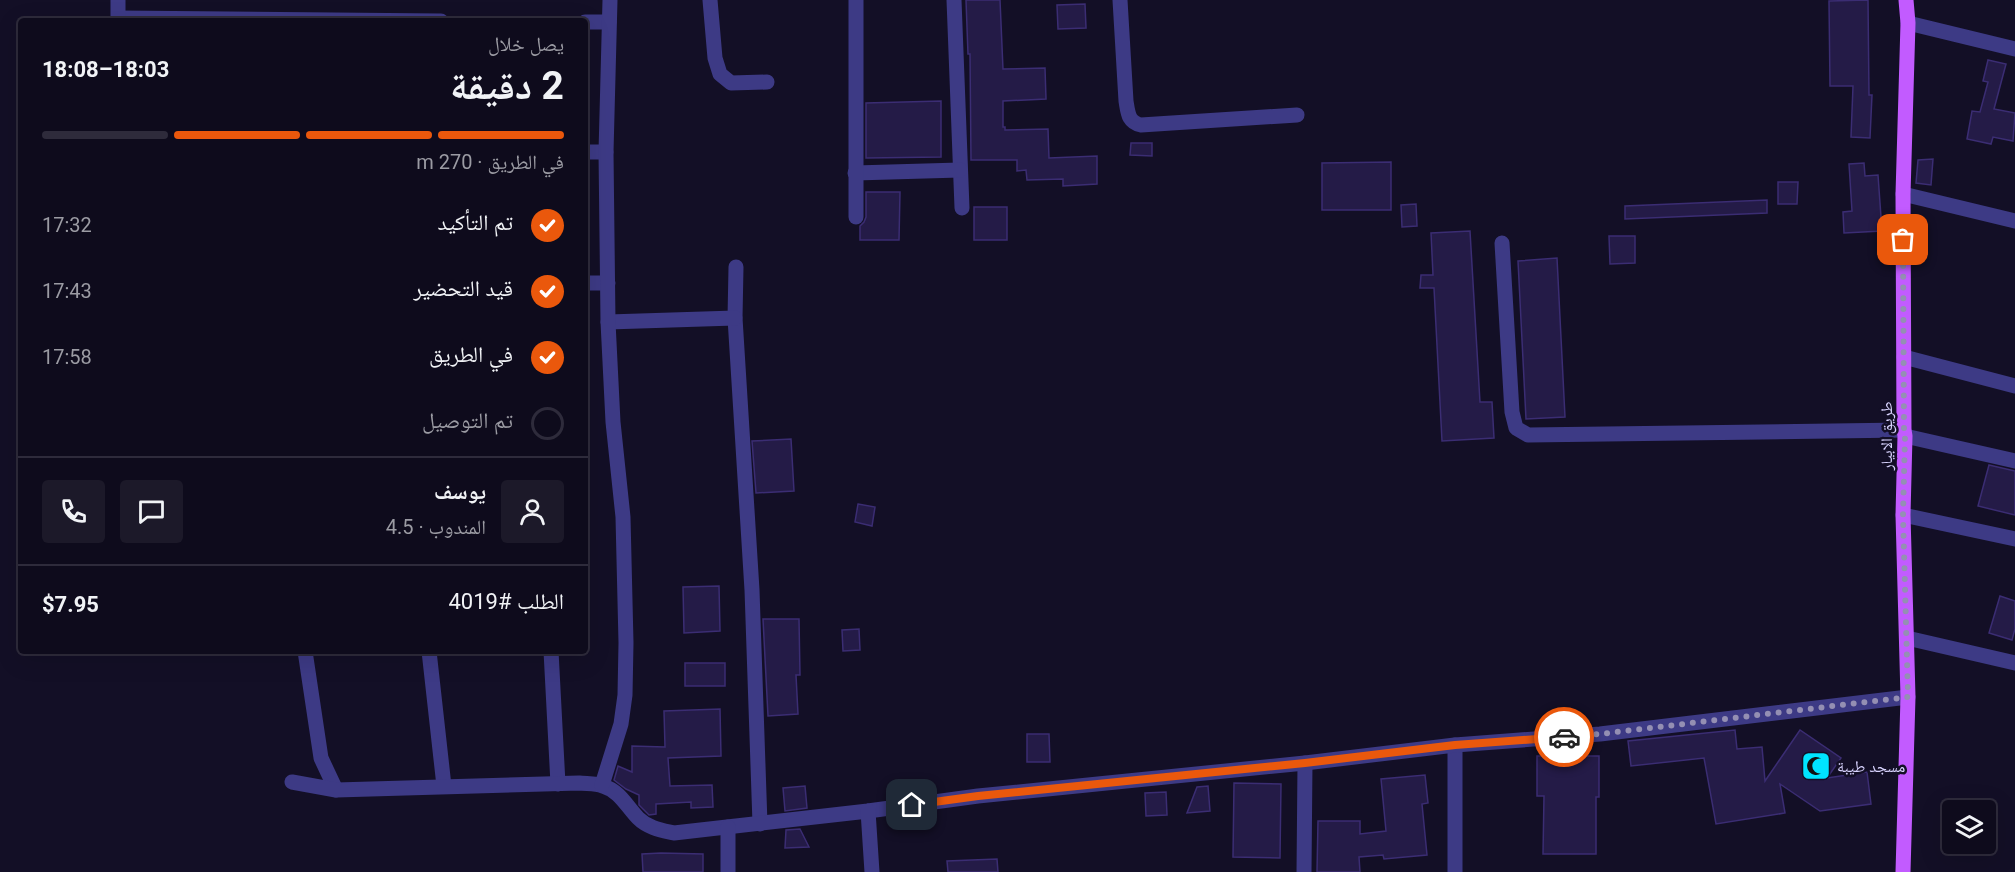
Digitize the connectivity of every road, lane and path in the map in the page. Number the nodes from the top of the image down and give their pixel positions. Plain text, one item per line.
1 (118, 0) edge
2 (610, 0) edge
3 (710, 0) edge
4 (856, 0) edge
5 (954, 0) edge
6 (1120, 0) edge
7 (1906, 0) edge
8 (118, 18) edge
9 (588, 22) edge
10 (609, 22) junction
11 (1908, 23) junction
12 (2015, 49) edge
13 (767, 82) dead end
14 (1297, 115) dead end
15 (588, 152) edge
16 (606, 152) junction
17 (960, 170) junction
18 (855, 174) junction
19 (1903, 194) junction
20 (962, 208) dead end
21 (856, 217) dead end
22 (2015, 221) edge
23 (1502, 243) dead end
24 (735, 267) dead end
25 (588, 283) edge
26 (608, 284) junction
27 (735, 318) junction
28 (608, 322) junction
29 (1904, 357) junction
30 (2015, 386) edge
31 (1904, 433) junction
32 (2015, 461) edge
33 (1903, 515) junction
34 (2015, 539) edge
35 (1906, 638) junction
36 (305, 654) edge
37 (429, 654) edge
38 (551, 654) edge
39 (2015, 663) edge
40 (1908, 697) junction
41 (1455, 745) junction
42 (1305, 763) junction
43 (292, 782) dead end
44 (558, 784) junction
45 (602, 785) junction
46 (444, 786) junction
47 (336, 790) junction
48 (868, 811) junction
49 (760, 824) junction
50 (728, 827) junction
51 (729, 872) edge
52 (872, 872) edge
53 (1304, 872) edge
54 (1455, 872) edge
55 (1903, 872) edge

1 - 8 street
2 - 10 street
3 - 13 street
4 - 18 street
5 - 17 street
6 - 14 street
7 - 11 main road, طريق الابيار
9 - 10 street
10 - 16 street
11 - 12 street
11 - 19 main road, طريق الابيار
15 - 16 street
16 - 26 street
17 - 18 street
17 - 20 street
18 - 21 street
19 - 22 street
19 - 29 main road, طريق الابيار
23 - 31 street
24 - 27 street
25 - 26 street
26 - 28 street
27 - 28 street
27 - 49 street
28 - 45 street
29 - 30 street
29 - 31 main road, طريق الابيار
31 - 32 street
31 - 33 main road, طريق الابيار
33 - 34 street
33 - 35 main road, طريق الابيار
35 - 39 street
35 - 40 main road, طريق الابيار
36 - 47 street
37 - 46 street
38 - 44 street
40 - 41 street
40 - 55 main road, طريق الابيار
41 - 42 street
41 - 54 street
42 - 48 street
42 - 53 street
43 - 47 street
44 - 45 street
44 - 46 street
45 - 50 street
46 - 47 street
48 - 49 street
48 - 52 street
49 - 50 street
50 - 51 street

